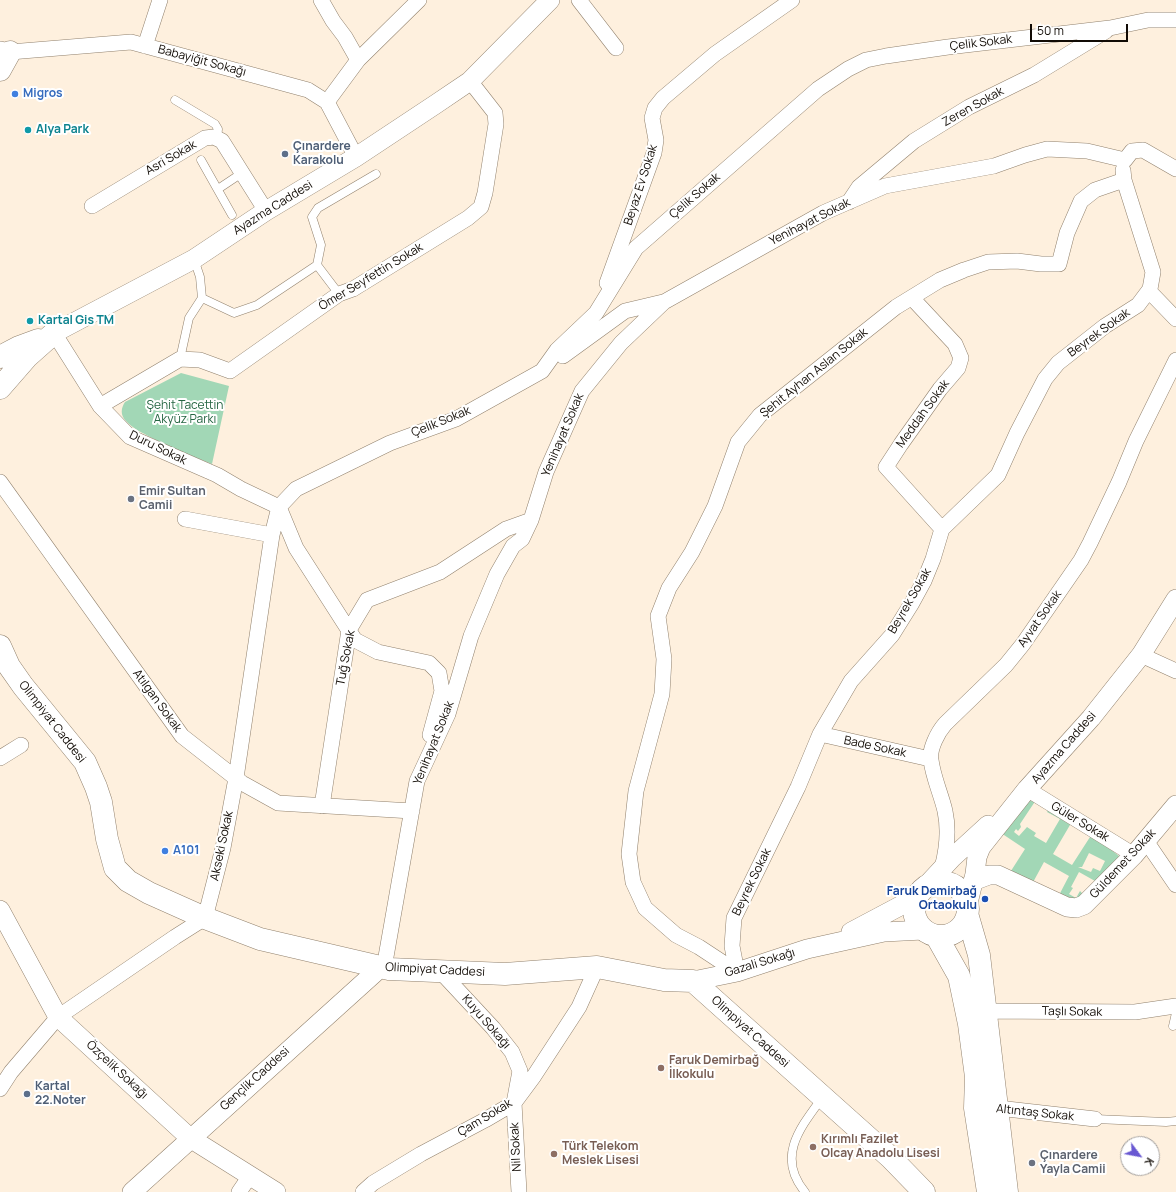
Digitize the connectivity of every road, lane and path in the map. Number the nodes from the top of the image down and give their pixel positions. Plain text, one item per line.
1 (160, 0) edge
2 (321, 0) edge
3 (550, 0) edge
4 (579, 0) edge
5 (792, 0) edge
6 (416, 2) edge
7 (1176, 20) edge
8 (1110, 28) junction
9 (134, 39) junction
10 (616, 48) dead end
11 (3, 57) edge
12 (358, 60) junction
13 (470, 81) junction
14 (175, 100) dead end
15 (327, 102) junction
16 (217, 139) junction
17 (356, 158) junction
18 (201, 160) dead end
19 (1125, 160) junction
20 (1176, 169) edge
21 (242, 173) junction
22 (376, 174) dead end
23 (1124, 180) junction
24 (218, 189) junction
25 (849, 202) junction
26 (92, 206) dead end
27 (266, 211) junction
28 (232, 215) dead end
29 (194, 259) junction
30 (317, 265) junction
31 (1149, 291) junction
32 (339, 294) junction
33 (202, 298) junction
34 (912, 298) junction
35 (664, 302) junction
36 (596, 313) junction
37 (1176, 319) edge
38 (54, 333) junction
39 (0, 339) edge
40 (0, 357) edge
41 (180, 359) junction
42 (1175, 364) edge
43 (0, 367) edge
44 (542, 371) junction
45 (0, 388) edge
46 (100, 406) junction
47 (0, 482) edge
48 (279, 507) junction
49 (185, 519) dead end
50 (531, 520) junction
51 (942, 529) junction
52 (272, 535) junction
53 (1176, 599) edge
54 (348, 630) junction
55 (0, 646) edge
56 (1141, 655) junction
57 (1176, 672) edge
58 (820, 734) junction
59 (21, 745) dead end
60 (0, 758) edge
61 (930, 759) junction
62 (236, 778) junction
63 (417, 781) junction
64 (1027, 789) junction
65 (1176, 805) edge
66 (322, 806) junction
67 (412, 811) junction
68 (1146, 840) junction
69 (1134, 854) junction
70 (942, 868) junction
71 (973, 881) junction
72 (1176, 885) edge
73 (921, 892) junction
74 (0, 910) edge
75 (968, 910) junction
76 (205, 918) junction
77 (930, 933) junction
78 (827, 944) junction
79 (597, 967) junction
80 (382, 968) junction
81 (440, 971) junction
82 (737, 972) junction
83 (693, 981) junction
84 (1176, 1006) edge
85 (976, 1012) junction
86 (1176, 1013) edge
87 (58, 1017) junction
88 (1172, 1026) dead end
89 (0, 1089) edge
90 (823, 1097) junction
91 (514, 1103) junction
92 (976, 1108) junction
93 (998, 1108) junction
94 (1095, 1119) joint
95 (1176, 1121) edge
96 (190, 1138) junction
97 (250, 1176) junction
98 (132, 1192) edge
99 (239, 1192) edge
100 (276, 1192) edge
101 (363, 1192) edge
102 (519, 1192) edge
103 (805, 1192) edge
104 (924, 1192) edge
105 (988, 1192) edge
106 (1007, 1192) edge

1 - 9 street
2 - 12 street
3 - 13 street, Ayazma Caddesi
4 - 10 street
5 - 36 street, Beyaz Ev Sokak
6 - 12 street
7 - 8 street, Çelik Sokak
8 - 25 street, Zeren Sokak
8 - 36 street, Çelik Sokak
9 - 11 street, Babayiğit Sokağı
9 - 15 street, Babayiğit Sokağı
12 - 15 street
13 - 17 street, Ayazma Caddesi
13 - 32 street, Ömer Seyfettin Sokak
14 - 16 lane
15 - 17 street
16 - 21 street
16 - 26 street, Asri Sokak
17 - 27 street, Ayazma Caddesi
18 - 24 lane
19 - 20 street
19 - 23 street, Beyrek Sokak
19 - 25 street, Yenihayat Sokak
21 - 24 lane
21 - 27 street
22 - 30 lane
23 - 31 street, Beyrek Sokak
23 - 34 street, Şehit Ayhan Aslan Sokak
24 - 28 lane
25 - 35 street, Yenihayat Sokak
27 - 29 street, Ayazma Caddesi
29 - 33 lane
29 - 38 street, Ayazma Caddesi
30 - 32 lane
30 - 33 lane
31 - 37 street
31 - 51 street, Beyrek Sokak
32 - 41 street, Ömer Seyfettin Sokak
33 - 41 lane
34 - 51 street, Meddah Sokak
34 - 82 street, Şehit Ayhan Aslan Sokak
35 - 44 street
35 - 50 street, Yenihayat Sokak
36 - 44 street, Çelik Sokak
38 - 39 main road
38 - 40 main road
38 - 43 main road
38 - 45 main road
38 - 46 street, Duru Sokak
41 - 46 street
42 - 61 street, Ayvat Sokak
44 - 48 street, Çelik Sokak
46 - 48 street, Duru Sokak
47 - 62 street, Atılgan Sokak
48 - 52 street, Akseki Sokak
48 - 54 street
49 - 52 street
50 - 54 street, Tuğ Sokak
50 - 63 street, Yenihayat Sokak
51 - 58 street, Beyrek Sokak
52 - 62 street, Akseki Sokak
53 - 56 street, Ayazma Caddesi
54 - 63 street
54 - 66 street, Tuğ Sokak
55 - 76 main road, Olimpiyat Caddesi
56 - 57 street
56 - 64 street, Ayazma Caddesi
58 - 61 street, Bade Sokak
58 - 82 street, Beyrek Sokak
59 - 60 street
61 - 70 street
62 - 66 street, Atılgan Sokak
62 - 76 street, Akseki Sokak
63 - 67 street, Yenihayat Sokak
64 - 69 street, Güler Sokak
64 - 70 street
64 - 71 street, Ayazma Caddesi
65 - 68 street, Güldemet Sokak
66 - 67 street, Atılgan Sokak
67 - 80 street, Yenihayat Sokak
68 - 69 street, Güldemet Sokak
68 - 72 street
69 - 71 street, Güldemet Sokak
70 - 73 street
71 - 75 street, Ayazma Caddesi
73 - 75 main road
73 - 77 main road
73 - 78 street
74 - 87 street, Özçelik Sokağı
75 - 77 main road, Ayazma Caddesi
75 - 85 main road
76 - 80 main road, Olimpiyat Caddesi
76 - 87 street
77 - 78 street
77 - 85 main road
78 - 82 street, Gazali Sokağı
79 - 81 main road, Olimpiyat Caddesi
79 - 83 main road, Olimpiyat Caddesi
79 - 91 street, Çam Sokak
80 - 81 main road, Olimpiyat Caddesi
80 - 96 street, Gençlik Caddesi
81 - 91 street, Kuyu Sokağı
82 - 83 street, Gazali Sokağı
83 - 90 main road, Olimpiyat Caddesi
84 - 85 street, Taşlı Sokak
85 - 92 main road
85 - 93 main road
86 - 88 lane
87 - 89 street
87 - 96 street, Özçelik Sokağı
90 - 103 lane
90 - 104 main road, Olimpiyat Caddesi
91 - 101 street, Çam Sokak
91 - 102 street, Nil Sokak
92 - 93 street, Altıntaş Sokak
92 - 105 main road
93 - 94 street, Altıntaş Sokak
93 - 106 main road
94 - 95 lane
96 - 97 street, Özçelik Sokağı
96 - 98 street, Gençlik Caddesi
97 - 99 street
97 - 100 street, Özçelik Sokağı

